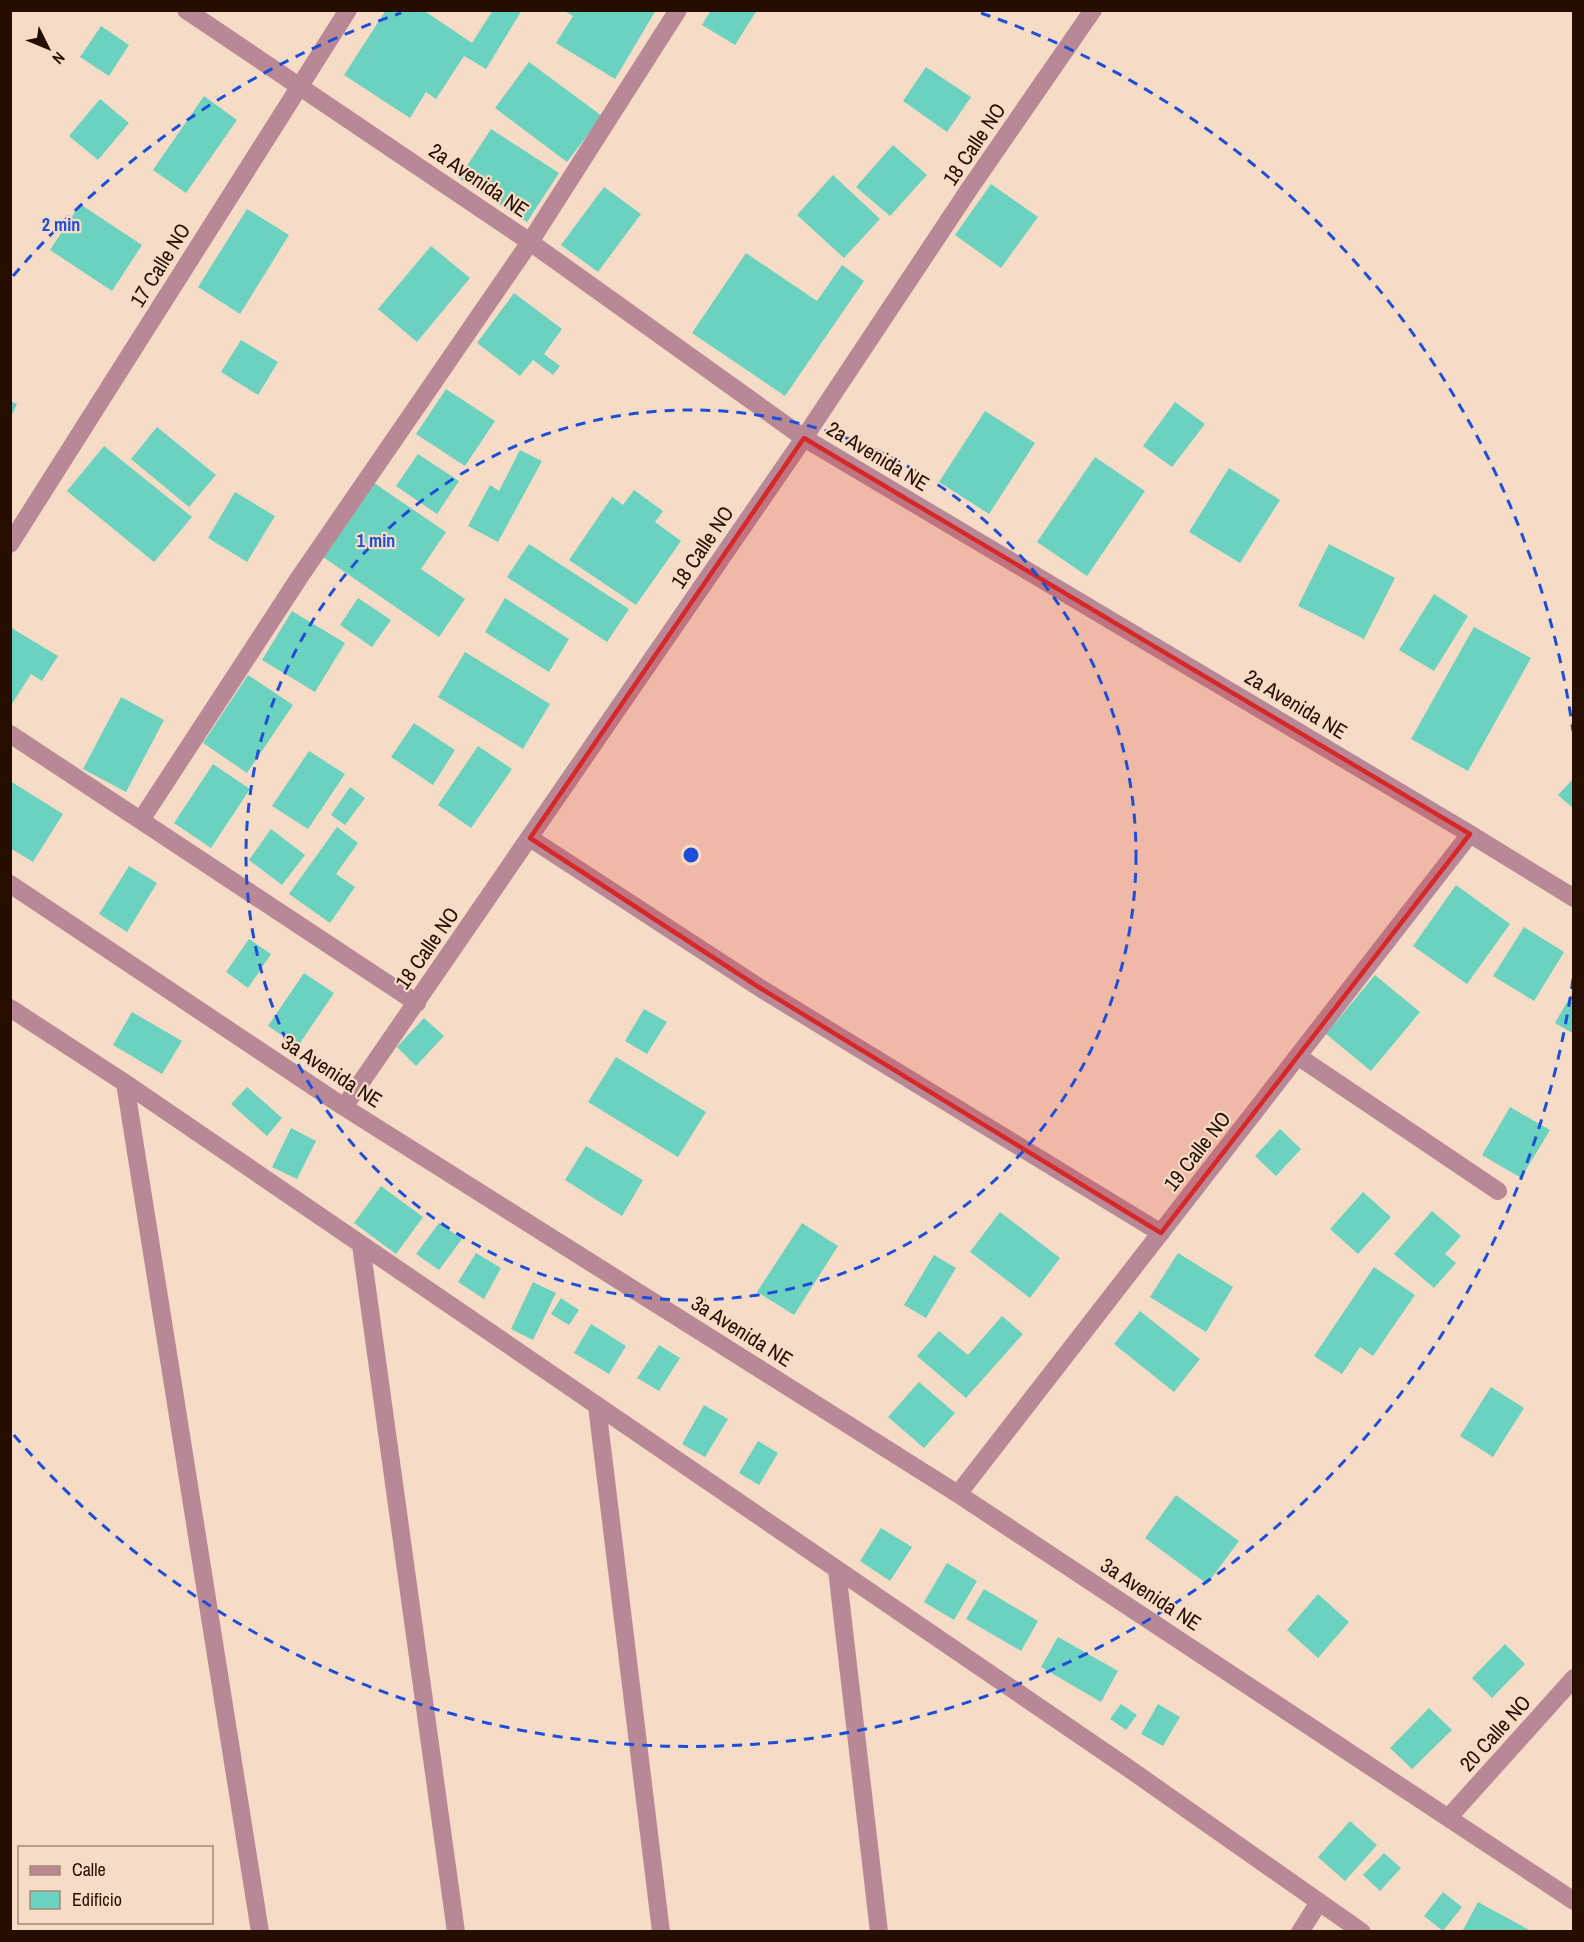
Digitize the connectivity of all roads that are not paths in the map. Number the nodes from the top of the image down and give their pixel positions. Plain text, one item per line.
1 (186, 10) edge
2 (348, 10) edge
3 (678, 10) edge
4 (1093, 10) edge
5 (300, 86) junction
6 (530, 242) junction
7 (804, 438) junction
8 (10, 544) edge
9 (10, 734) edge
10 (141, 820) junction
11 (1470, 834) junction
12 (530, 838) junction
13 (10, 884) edge
14 (1574, 898) edge
15 (417, 1003) junction
16 (10, 1008) edge
17 (1299, 1057) junction
18 (125, 1083) junction
19 (344, 1107) junction
20 (1498, 1191) dead end
21 (1161, 1233) junction
22 (361, 1245) junction
23 (597, 1406) junction
24 (958, 1494) junction
25 (837, 1570) junction
26 (1574, 1678) edge
27 (1449, 1817) junction
28 (1574, 1901) edge
29 (1319, 1902) junction
30 (260, 1932) edge
31 (456, 1932) edge
32 (661, 1932) edge
33 (879, 1932) edge
34 (1300, 1932) edge
35 (1362, 1932) edge

1 - 5 street, 2a Avenida NE
2 - 5 street, 17 Calle NO
3 - 6 street
4 - 7 street, 18 Calle NO
5 - 6 street, 2a Avenida NE
5 - 8 street, 17 Calle NO
6 - 7 street, 2a Avenida NE
6 - 10 street
7 - 11 street, 2a Avenida NE
7 - 12 street, 18 Calle NO
9 - 10 street
10 - 15 street
11 - 14 street, 2a Avenida NE
11 - 17 street, 19 Calle NO
12 - 15 street, 18 Calle NO
12 - 21 street
13 - 19 street, 3a Avenida NE
15 - 19 street, 18 Calle NO
16 - 18 street
17 - 20 street
17 - 21 street, 19 Calle NO
18 - 22 street
18 - 30 street
19 - 24 street, 3a Avenida NE
21 - 24 street, 19 Calle NO
22 - 23 street
22 - 31 street
23 - 25 street
23 - 32 street
24 - 27 street, 3a Avenida NE
25 - 29 street
25 - 33 street
26 - 27 street, 20 Calle NO
27 - 28 street, 3a Avenida NE
29 - 34 street
29 - 35 street

